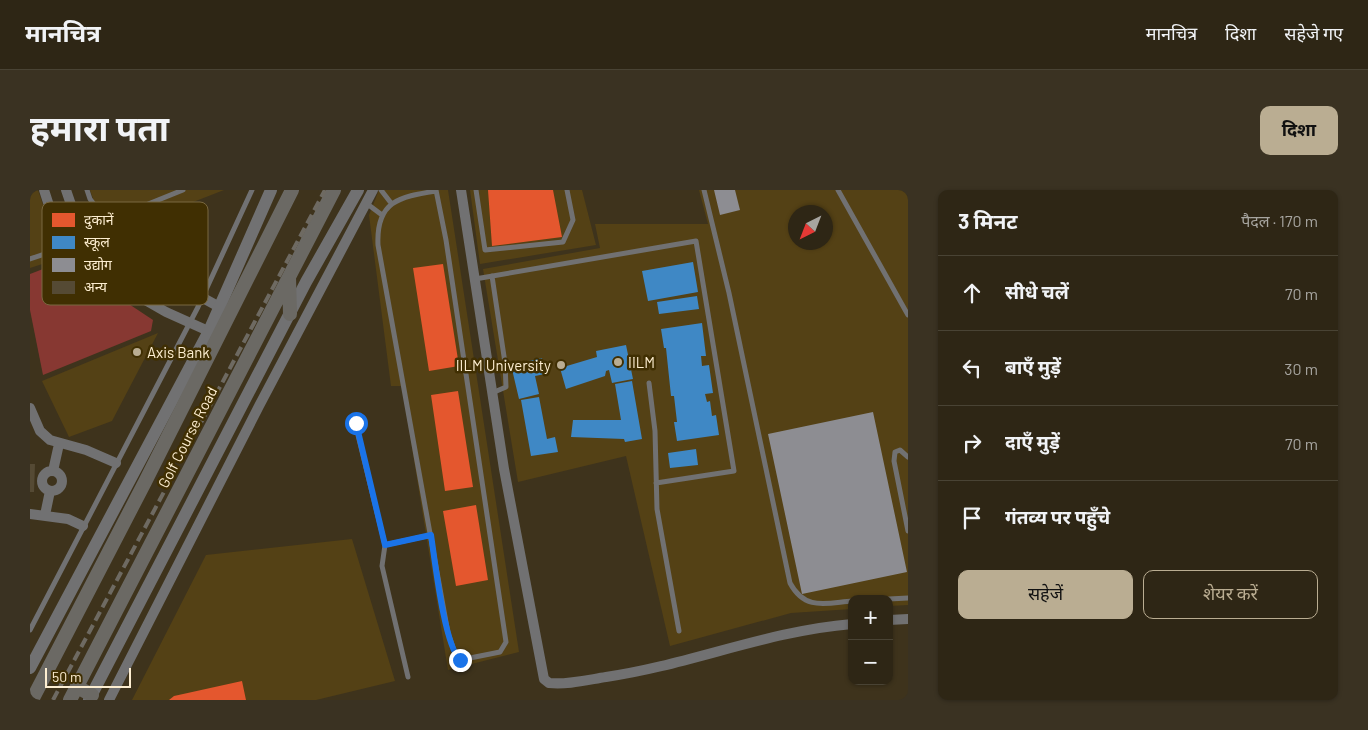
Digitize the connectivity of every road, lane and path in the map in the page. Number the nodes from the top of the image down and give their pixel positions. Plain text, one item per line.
1 (44, 190) edge
2 (66, 190) edge
3 (86, 190) edge
4 (182, 190) edge
5 (252, 190) edge
6 (271, 190) edge
7 (292, 190) edge
8 (334, 190) edge
9 (358, 190) edge
10 (373, 190) edge
11 (382, 190) edge
12 (436, 190) edge
13 (461, 190) edge
14 (476, 190) edge
15 (567, 190) edge
16 (704, 190) edge
17 (838, 190) edge
18 (48, 202) edge
19 (70, 202) edge
20 (92, 202) edge
21 (153, 202) edge
22 (366, 203) junction
23 (392, 203) junction
24 (382, 215) junction
25 (42, 255) edge
26 (30, 259) edge
27 (289, 276) junction
28 (492, 276) junction
29 (475, 279) junction
30 (208, 287) edge
31 (208, 301) edge
32 (154, 305) edge
33 (199, 305) edge
34 (225, 310) junction
35 (290, 314) junction
36 (908, 315) edge
37 (190, 322) junction
38 (214, 333) junction
39 (649, 383) dead end
40 (492, 393) junction
41 (30, 408) edge
42 (356, 423) dead end
43 (59, 444) junction
44 (908, 457) edge
45 (116, 463) junction
46 (53, 471) junction
47 (656, 483) junction
48 (50, 491) junction
49 (30, 514) edge
50 (45, 515) junction
51 (83, 526) junction
52 (908, 531) edge
53 (431, 535) junction
54 (385, 545) junction
55 (908, 598) edge
56 (893, 599) edge
57 (848, 601) edge
58 (908, 618) edge
59 (893, 620) edge
60 (848, 624) edge
61 (30, 630) edge
62 (679, 631) dead end
63 (30, 668) edge
64 (408, 677) dead end
65 (35, 682) edge
66 (77, 687) junction
67 (90, 698) edge
68 (32, 700) edge
69 (70, 700) edge
70 (109, 700) edge

1 - 18 street
2 - 19 street
3 - 20 lane
4 - 21 lane
5 - 30 lane
6 - 34 street
7 - 34 main road, Golf Course Road
8 - 27 main road, Golf Course Road
9 - 35 street
10 - 22 street
11 - 23 lane
12 - 23 lane
12 - 53 lane
13 - 29 street
14 - 15 lane
16 - 57 lane
17 - 36 lane
22 - 24 lane
22 - 70 street
23 - 24 lane
24 - 53 lane
25 - 26 lane
27 - 35 main road
27 - 66 main road, Golf Course Road
28 - 29 lane
28 - 40 lane
28 - 47 lane
29 - 40 street
31 - 34 street
32 - 37 street
33 - 37 lane
34 - 38 main road, Golf Course Road
35 - 67 street
37 - 38 street
37 - 45 lane
38 - 63 street
38 - 65 main road, Golf Course Road
39 - 47 lane
40 - 60 street
41 - 43 street
42 - 54 lane
43 - 45 street
43 - 46 street
44 - 52 lane
45 - 51 lane
46 - 48 street
46 - 48 street
47 - 62 lane
48 - 50 street
49 - 50 street
50 - 51 street
51 - 61 lane
53 - 54 lane
54 - 64 lane
55 - 56 lane
58 - 59 street
65 - 68 main road, Golf Course Road
66 - 67 main road
66 - 69 main road, Golf Course Road

